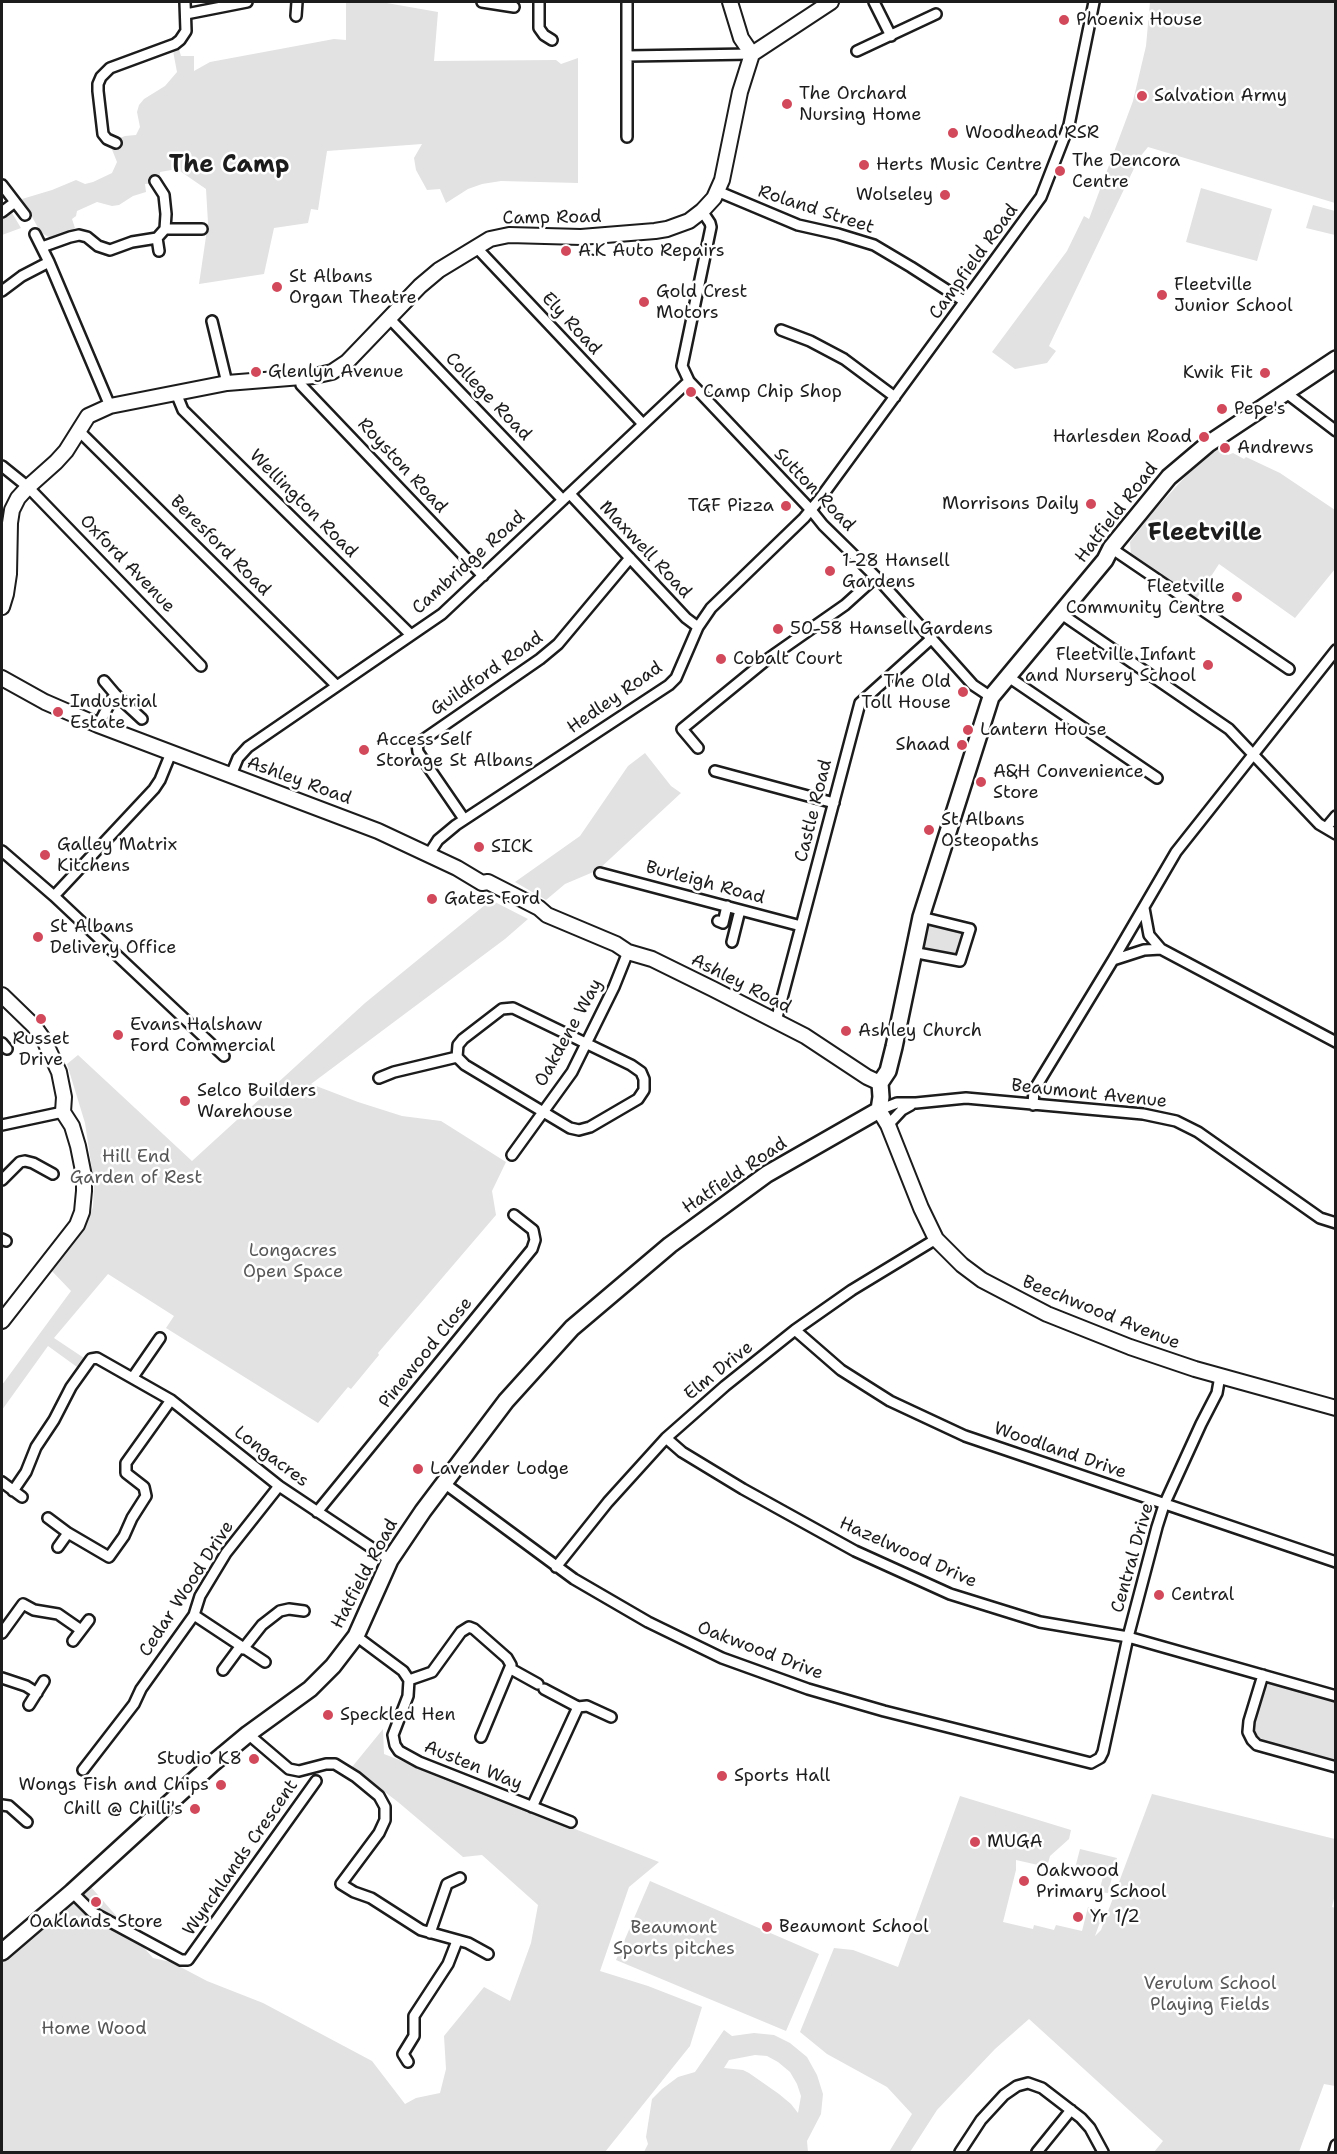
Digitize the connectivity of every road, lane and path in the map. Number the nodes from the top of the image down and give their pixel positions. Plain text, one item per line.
1 (185, 2) edge
2 (247, 2) edge
3 (297, 2) edge
4 (482, 2) edge
5 (539, 2) edge
6 (627, 2) edge
7 (730, 2) edge
8 (874, 2) edge
9 (1094, 2) edge
10 (823, 3) edge
11 (514, 7) dead end
12 (186, 14) junction
13 (936, 14) dead end
14 (296, 16) dead end
15 (891, 36) junction
16 (552, 40) dead end
17 (857, 51) dead end
18 (752, 54) junction
19 (627, 56) junction
20 (627, 137) dead end
21 (116, 143) dead end
22 (155, 181) dead end
23 (2, 185) edge
24 (717, 191) junction
25 (15, 202) junction
26 (702, 211) junction
27 (2, 212) edge
28 (25, 215) dead end
29 (165, 229) junction
30 (202, 230) dead end
31 (35, 234) dead end
32 (157, 238) junction
33 (42, 247) junction
34 (476, 247) junction
35 (159, 251) dead end
36 (49, 262) junction
37 (2, 291) edge
38 (964, 301) junction
39 (389, 318) junction
40 (212, 321) dead end
41 (781, 330) dead end
42 (1335, 358) edge
43 (300, 377) junction
44 (689, 381) junction
45 (227, 383) junction
46 (1286, 392) junction
47 (176, 393) junction
48 (895, 397) junction
49 (110, 406) junction
50 (643, 424) junction
51 (78, 430) junction
52 (1335, 431) edge
53 (2, 466) edge
54 (28, 487) junction
55 (566, 497) junction
56 (811, 510) junction
57 (6, 522) edge
58 (1110, 548) junction
59 (630, 558) junction
60 (483, 576) junction
61 (876, 577) junction
62 (2, 607) edge
63 (1060, 613) junction
64 (698, 627) junction
65 (411, 635) junction
66 (932, 638) junction
67 (1335, 650) edge
68 (201, 666) dead end
69 (1289, 669) dead end
70 (1007, 676) junction
71 (2, 678) edge
72 (104, 681) dead end
73 (337, 686) junction
74 (115, 694) junction
75 (991, 697) junction
76 (142, 719) dead end
77 (98, 725) junction
78 (698, 748) dead end
79 (171, 753) junction
80 (1253, 754) junction
81 (715, 771) dead end
82 (231, 775) junction
83 (1157, 778) dead end
84 (834, 803) junction
85 (1335, 816) edge
86 (464, 819) junction
87 (1326, 828) junction
88 (1335, 834) edge
89 (2, 851) edge
90 (429, 854) junction
91 (600, 873) dead end
92 (54, 896) junction
93 (727, 906) junction
94 (1144, 908) junction
95 (741, 910) junction
96 (921, 917) junction
97 (718, 921) dead end
98 (801, 926) junction
99 (732, 942) dead end
100 (1161, 949) junction
101 (628, 952) junction
102 (912, 952) junction
103 (1113, 960) junction
104 (2, 994) edge
105 (776, 1022) junction
106 (1335, 1042) edge
107 (587, 1043) junction
108 (224, 1056) dead end
109 (457, 1057) junction
110 (380, 1078) dead end
111 (880, 1083) junction
112 (916, 1104) junction
113 (1033, 1105) junction
114 (879, 1110) junction
115 (63, 1112) junction
116 (543, 1113) junction
117 (2, 1125) edge
118 (888, 1125) junction
119 (512, 1155) dead end
120 (53, 1174) dead end
121 (2, 1180) edge
122 (514, 1215) dead end
123 (1335, 1223) edge
124 (936, 1239) junction
125 (2, 1320) edge
126 (795, 1330) junction
127 (160, 1338) dead end
128 (1220, 1376) junction
129 (133, 1377) junction
130 (171, 1400) junction
131 (1335, 1408) edge
132 (666, 1438) junction
133 (2, 1482) edge
134 (444, 1483) junction
135 (279, 1486) junction
136 (13, 1491) junction
137 (22, 1497) dead end
138 (1164, 1505) junction
139 (317, 1512) junction
140 (48, 1518) dead end
141 (68, 1533) junction
142 (58, 1547) dead end
143 (109, 1557) junction
144 (390, 1560) junction
145 (1335, 1562) edge
146 (118, 1565) dead end
147 (556, 1567) junction
148 (304, 1611) dead end
149 (194, 1615) junction
150 (89, 1620) dead end
151 (81, 1630) junction
152 (2, 1633) edge
153 (356, 1636) junction
154 (1128, 1637) junction
155 (74, 1641) dead end
156 (242, 1648) junction
157 (265, 1662) dead end
158 (511, 1669) junction
159 (223, 1670) dead end
160 (1263, 1675) junction
161 (2, 1678) edge
162 (409, 1680) junction
163 (44, 1681) dead end
164 (37, 1693) junction
165 (1335, 1696) edge
166 (29, 1704) dead end
167 (578, 1707) junction
168 (611, 1717) dead end
169 (248, 1734) junction
170 (481, 1737) dead end
171 (1100, 1758) joint
172 (1335, 1767) edge
173 (83, 1770) dead end
174 (316, 1781) dead end
175 (2, 1805) edge
176 (532, 1807) junction
177 (27, 1822) dead end
178 (571, 1822) dead end
179 (439, 1876) dead end
180 (460, 1878) dead end
181 (447, 1884) junction
182 (72, 1892) junction
183 (430, 1933) junction
184 (457, 1941) junction
185 (2, 1952) edge
186 (488, 1954) dead end
187 (408, 2062) dead end
188 (1071, 2110) junction
189 (1335, 2145) edge
190 (960, 2152) edge
191 (1037, 2152) edge
192 (1103, 2152) edge
193 (1334, 2152) edge

1 - 12 street
2 - 12 street
3 - 14 street
4 - 11 street
5 - 16 street
6 - 19 street
7 - 18 street
8 - 15 street
9 - 38 street, Campfield Road
10 - 18 street
12 - 21 street
13 - 15 street
15 - 17 street
18 - 19 street
18 - 24 street, Camp Road
19 - 20 street
22 - 29 street
23 - 25 street
24 - 26 street, Camp Road
24 - 38 street, Roland Street
25 - 27 street
25 - 28 street
26 - 34 street, Camp Road
26 - 44 street
29 - 30 street
29 - 32 street
31 - 33 street
32 - 33 street
32 - 35 street
33 - 36 street
34 - 39 street, Camp Road
34 - 50 street, Ely Road
36 - 37 street
36 - 49 street
38 - 48 street, Campfield Road
39 - 43 street, Camp Road
39 - 55 street, College Road
40 - 45 street
41 - 48 street
42 - 46 main road, Hatfield Road
43 - 45 street, Camp Road
43 - 60 street, Royston Road
44 - 50 street, Cambridge Road
44 - 56 street, Sutton Road
45 - 47 street, Camp Road
46 - 52 street
46 - 58 main road, Hatfield Road
47 - 49 street, Camp Road
47 - 65 street, Wellington Road
48 - 56 street, Campfield Road
49 - 51 street, Camp Road
50 - 55 street, Cambridge Road
51 - 54 street, Camp Road
51 - 73 street, Beresford Road
53 - 54 street, Oxford Avenue
54 - 57 street, Camp Road
54 - 68 street, Oxford Avenue
55 - 59 street, Maxwell Road
55 - 60 street, Cambridge Road
56 - 61 street, Sutton Road
56 - 64 street, Hedley Road
57 - 62 street, Camp Road
58 - 63 main road, Hatfield Road
58 - 69 street
59 - 64 street, Maxwell Road
59 - 86 street, Guildford Road
60 - 65 street, Cambridge Road
61 - 66 street, Sutton Road
61 - 78 street
63 - 70 main road, Hatfield Road
63 - 80 street
64 - 86 street, Hedley Road
65 - 73 street, Cambridge Road
66 - 75 street, Sutton Road
66 - 84 street, Castle Road
67 - 80 street
70 - 75 main road, Hatfield Road
70 - 83 street
71 - 77 street, Ashley Road
72 - 74 street
73 - 82 street, Cambridge Road
74 - 76 street
74 - 77 street
75 - 96 main road, Hatfield Road
77 - 79 street, Ashley Road
79 - 82 street, Ashley Road
79 - 92 street
80 - 87 street
80 - 94 street
81 - 84 street
82 - 90 street, Ashley Road
84 - 98 street, Castle Road
85 - 87 street
86 - 90 street, Hedley Road
87 - 88 street
89 - 92 street
90 - 101 street, Ashley Road
91 - 93 street, Burleigh Road
92 - 108 street
93 - 95 street, Burleigh Road
93 - 97 street
94 - 100 street
94 - 103 street
95 - 98 street, Burleigh Road
95 - 99 street
96 - 102 main road, Hatfield Road
96 - 102 street
98 - 105 street, Castle Road
100 - 103 street
100 - 106 street
101 - 105 street, Ashley Road
101 - 107 street, Oakdene Way
102 - 111 main road, Hatfield Road
103 - 113 street
104 - 115 street
105 - 111 street, Ashley Road
107 - 109 street
107 - 116 street, Oakdene Way
107 - 116 street
109 - 110 street
109 - 116 street
111 - 114 main road, Hatfield Road
112 - 113 street, Beaumont Avenue
112 - 114 street, Beaumont Avenue
112 - 118 street, Beaumont Avenue
113 - 123 street, Beaumont Avenue
114 - 118 street, Beechwood Avenue
114 - 134 main road, Hatfield Road
115 - 117 street
115 - 125 street
116 - 119 street, Oakdene Way
118 - 124 street, Beechwood Avenue
120 - 121 street
122 - 139 street, Pinewood Close
124 - 126 street, Elm Drive
124 - 128 street, Beechwood Avenue
126 - 132 street, Elm Drive
126 - 138 street, Woodland Drive
127 - 129 street
128 - 131 street, Beechwood Avenue
128 - 138 street, Central Drive
129 - 130 street, Longacres
129 - 136 street, Longacres
130 - 135 street, Longacres
130 - 143 street
132 - 147 street, Elm Drive
132 - 154 street, Hazelwood Drive
133 - 136 street
134 - 144 main road, Hatfield Road
134 - 147 street, Oakwood Drive
135 - 139 street, Longacres
135 - 149 street, Cedar Wood Drive
136 - 137 street
138 - 145 street, Woodland Drive
138 - 154 street, Central Drive
139 - 144 street, Longacres
140 - 141 street
141 - 142 street
141 - 143 street
143 - 146 street
144 - 153 main road, Hatfield Road
147 - 171 street, Oakwood Drive
148 - 156 street
149 - 156 street
149 - 173 street, Cedar Wood Drive
150 - 151 street
151 - 152 street
151 - 155 street
153 - 162 street
153 - 169 main road, Hatfield Road
154 - 160 street, Hazelwood Drive
154 - 171 street, Central Drive
156 - 157 street
156 - 159 street
158 - 162 street
158 - 167 street
158 - 170 street
160 - 165 street, Hazelwood Drive
160 - 172 street
161 - 164 street
162 - 176 street, Austen Way
163 - 164 street
164 - 166 street
167 - 168 street
167 - 176 street
169 - 182 main road, Hatfield Road
169 - 183 street
174 - 182 street, Wynchlands Crescent
175 - 177 street
176 - 178 street, Austen Way
179 - 181 street
180 - 181 street
181 - 183 street
182 - 185 main road, Hatfield Road
183 - 184 street
184 - 186 street
184 - 187 street
188 - 190 street
188 - 191 street
188 - 192 street
189 - 193 street

